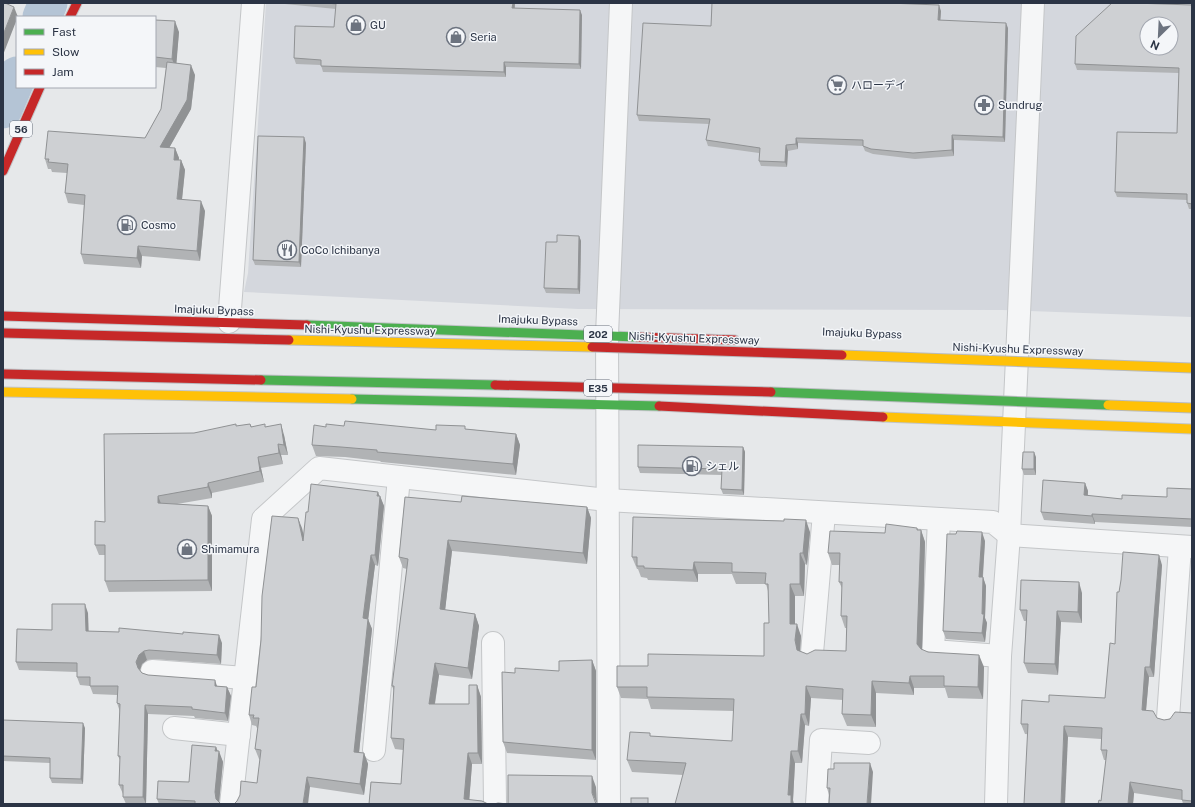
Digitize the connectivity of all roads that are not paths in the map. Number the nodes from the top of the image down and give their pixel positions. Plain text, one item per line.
1 (77, 3) edge
2 (253, 3) edge
3 (621, 3) edge
4 (1033, 3) edge
5 (70, 16) edge
6 (40, 88) edge
7 (3, 172) edge
8 (3, 316) edge
9 (229, 322) junction
10 (3, 333) edge
11 (607, 335) junction
12 (745, 340) dead end
13 (1192, 368) edge
14 (3, 374) edge
15 (3, 392) edge
16 (606, 404) junction
17 (1192, 408) edge
18 (1014, 423) junction
19 (1192, 429) edge
20 (399, 477) junction
21 (607, 500) junction
22 (824, 513) junction
23 (939, 519) junction
24 (1009, 534) junction
25 (1186, 547) edge
26 (493, 643) dead end
27 (812, 653) edge
28 (1000, 656) junction
29 (152, 671) dead end
30 (246, 678) junction
31 (1168, 718) edge
32 (174, 728) dead end
33 (239, 735) junction
34 (869, 743) dead end
35 (374, 750) dead end
36 (231, 804) edge
37 (495, 804) edge
38 (608, 804) edge
39 (817, 804) edge
40 (996, 804) edge

1 - 5 main road
2 - 9 street
3 - 11 street
4 - 18 street
6 - 7 main road, 56
8 - 9 main road, Imajuku Bypass / 202
9 - 11 main road, Imajuku Bypass / 202
10 - 13 main road, Nishi-Kyushu Expressway, bridge
11 - 12 main road, Imajuku Bypass / 202
11 - 16 street
14 - 17 main road, E35, bridge
15 - 16 main road
16 - 18 main road
16 - 21 street
18 - 19 main road
18 - 24 street
20 - 21 street
20 - 30 street
20 - 35 street
21 - 22 street
21 - 38 street
22 - 23 street
22 - 27 street
23 - 24 street
23 - 28 street
24 - 25 street
24 - 28 street
25 - 31 street
26 - 37 street
28 - 40 street
29 - 30 street
30 - 33 street
32 - 33 street
33 - 36 street
34 - 39 street

